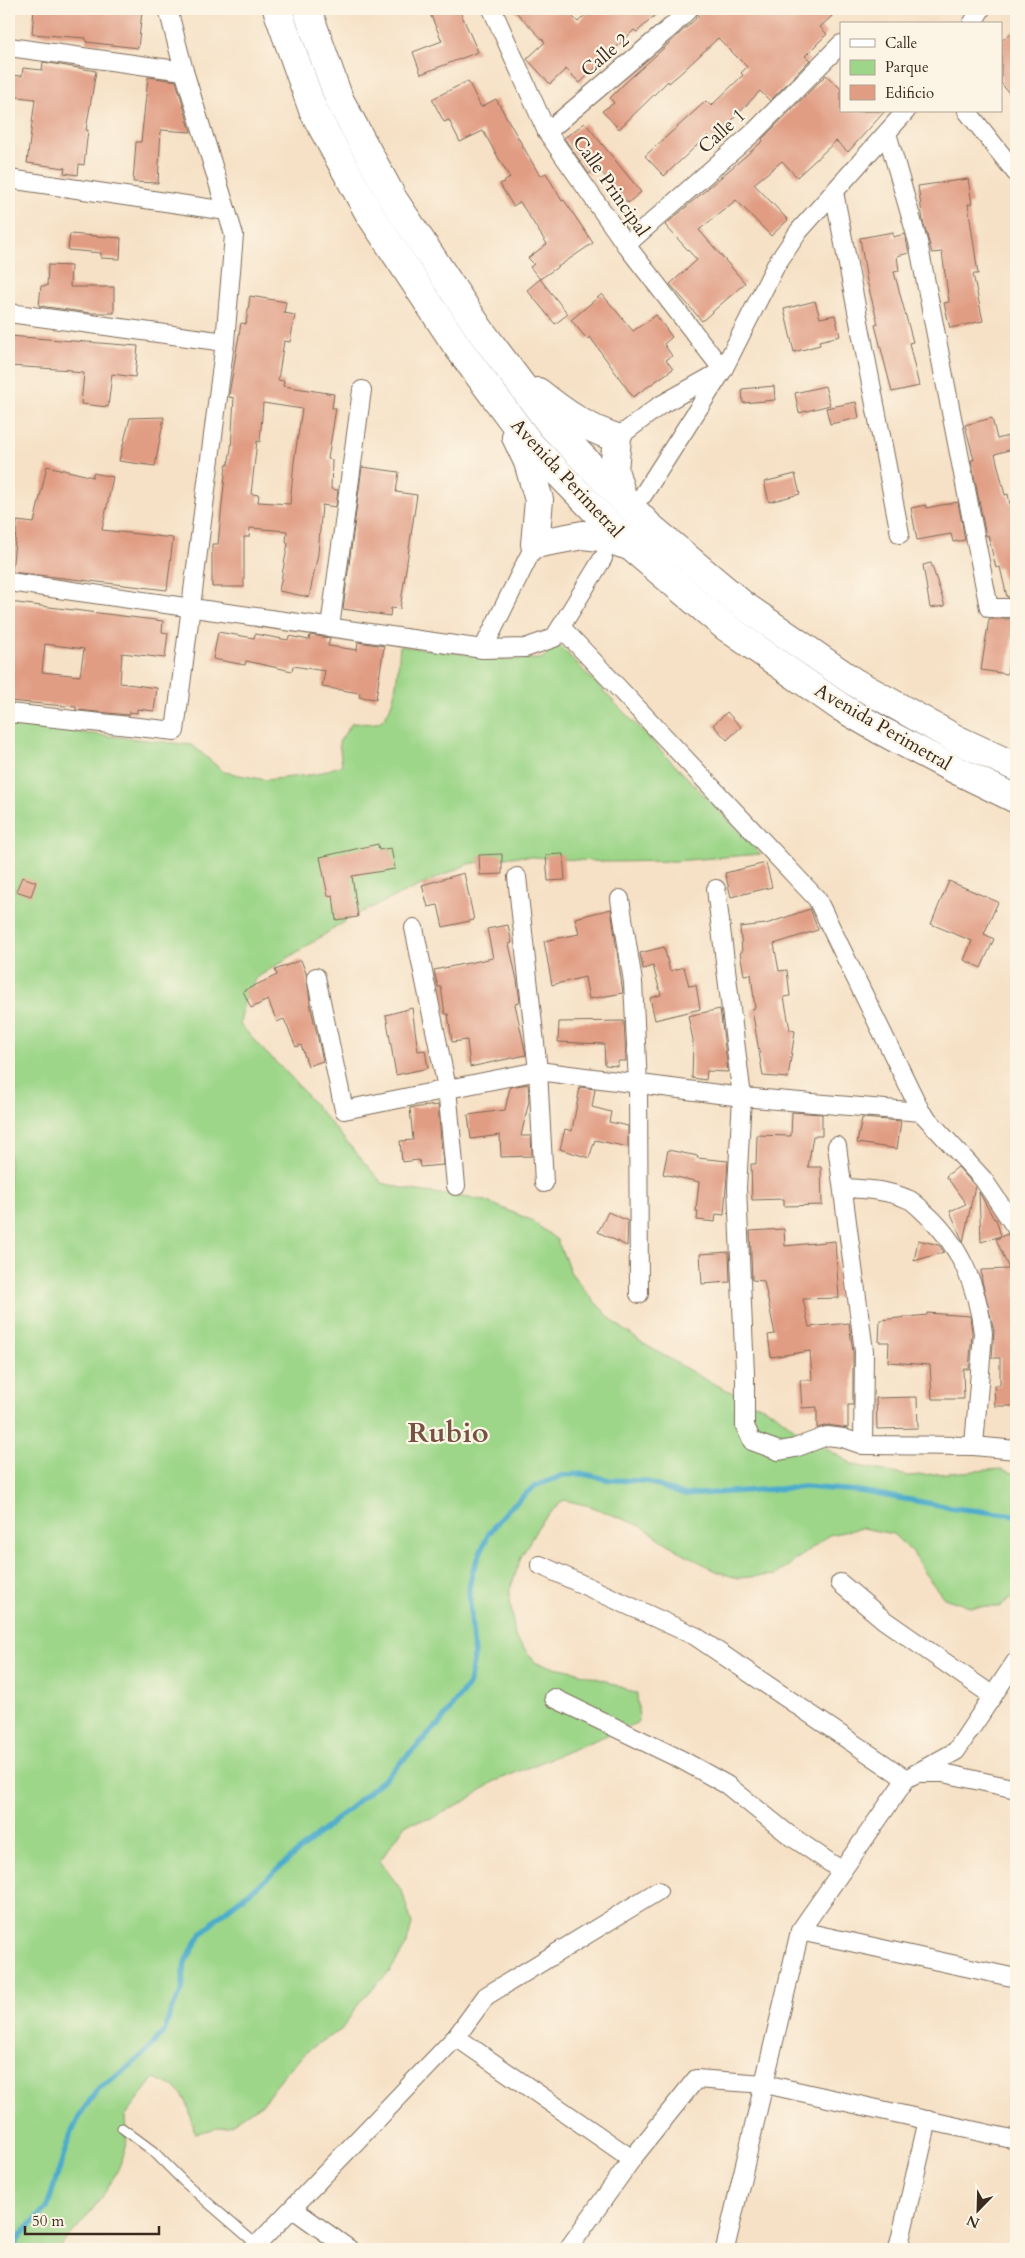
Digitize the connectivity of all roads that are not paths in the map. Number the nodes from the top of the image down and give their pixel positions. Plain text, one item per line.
1 (168, 9) edge
2 (277, 9) edge
3 (307, 9) edge
4 (492, 9) edge
5 (689, 9) edge
6 (981, 9) edge
7 (973, 22) edge
8 (840, 45) edge
9 (9, 47) edge
10 (184, 71) junction
11 (905, 112) edge
12 (968, 112) edge
13 (547, 132) junction
14 (887, 133) junction
15 (1016, 173) edge
16 (9, 179) edge
17 (834, 192) junction
18 (227, 211) junction
19 (626, 245) junction
20 (9, 313) edge
21 (224, 342) junction
22 (510, 369) junction
23 (723, 370) junction
24 (362, 390) dead end
25 (499, 402) junction
26 (617, 438) junction
27 (633, 497) junction
28 (900, 534) dead end
29 (535, 544) junction
30 (630, 546) junction
31 (603, 558) dead end
32 (9, 582) edge
33 (190, 607) junction
34 (1016, 608) edge
35 (330, 627) junction
36 (561, 627) junction
37 (484, 649) junction
38 (9, 713) edge
39 (1016, 767) edge
40 (1016, 798) edge
41 (517, 877) dead end
42 (716, 888) dead end
43 (620, 899) dead end
44 (414, 928) dead end
45 (316, 977) dead end
46 (538, 1071) junction
47 (638, 1084) junction
48 (447, 1088) junction
49 (742, 1097) junction
50 (921, 1112) junction
51 (837, 1146) dead end
52 (544, 1183) dead end
53 (456, 1186) dead end
54 (843, 1188) junction
55 (1016, 1228) edge
56 (639, 1294) dead end
57 (863, 1445) junction
58 (974, 1446) junction
59 (1016, 1450) edge
60 (540, 1565) dead end
61 (840, 1583) dead end
62 (1016, 1661) edge
63 (993, 1696) junction
64 (554, 1698) dead end
65 (913, 1776) junction
66 (1016, 1789) edge
67 (842, 1871) junction
68 (658, 1891) dead end
69 (800, 1931) junction
70 (1016, 1978) edge
71 (456, 2037) junction
72 (765, 2084) junction
73 (928, 2120) junction
74 (122, 2128) dead end
75 (1016, 2140) edge
76 (632, 2160) junction
77 (293, 2209) junction
78 (255, 2247) edge
79 (349, 2249) edge
80 (568, 2249) edge
81 (725, 2249) edge
82 (898, 2249) edge

1 - 10 street
2 - 25 main road, Avenida Perimetral
3 - 22 main road, Avenida Perimetral
4 - 13 street, Calle Principal
5 - 13 street, Calle 2
6 - 7 street
8 - 19 street, Calle 1
9 - 10 street
10 - 18 street
11 - 14 street
12 - 15 street
13 - 19 street, Calle Principal
14 - 17 street
14 - 34 street
16 - 18 street
17 - 23 street
17 - 28 street
18 - 21 street
19 - 23 street, Calle Principal
20 - 21 street
21 - 33 street
22 - 26 main road
22 - 27 main road, Avenida Perimetral
23 - 26 street
23 - 27 street
24 - 35 street
25 - 29 main road
25 - 30 main road, Avenida Perimetral
26 - 27 main road
27 - 39 main road, Avenida Perimetral
29 - 30 main road
29 - 37 street
30 - 40 main road, Avenida Perimetral
31 - 36 street
32 - 33 street
33 - 35 street
33 - 38 street
35 - 37 street
36 - 37 street
36 - 50 street
41 - 46 street
42 - 49 street
43 - 47 street
44 - 48 street
45 - 48 street
46 - 47 street
46 - 48 street
46 - 52 street
47 - 49 street
47 - 56 street
48 - 53 street
49 - 50 street
49 - 57 street
50 - 55 street
51 - 54 street
54 - 57 street
54 - 58 street
57 - 58 street
58 - 59 street
60 - 65 street
61 - 63 street
62 - 63 street
63 - 65 street
64 - 67 street
65 - 66 street
65 - 67 street
67 - 69 street
68 - 71 street
69 - 70 street
69 - 72 street
71 - 76 street
71 - 77 street
72 - 73 street
72 - 76 street
72 - 81 street
73 - 75 street
73 - 82 street
74 - 78 lane
76 - 80 street
77 - 78 street
77 - 79 street

